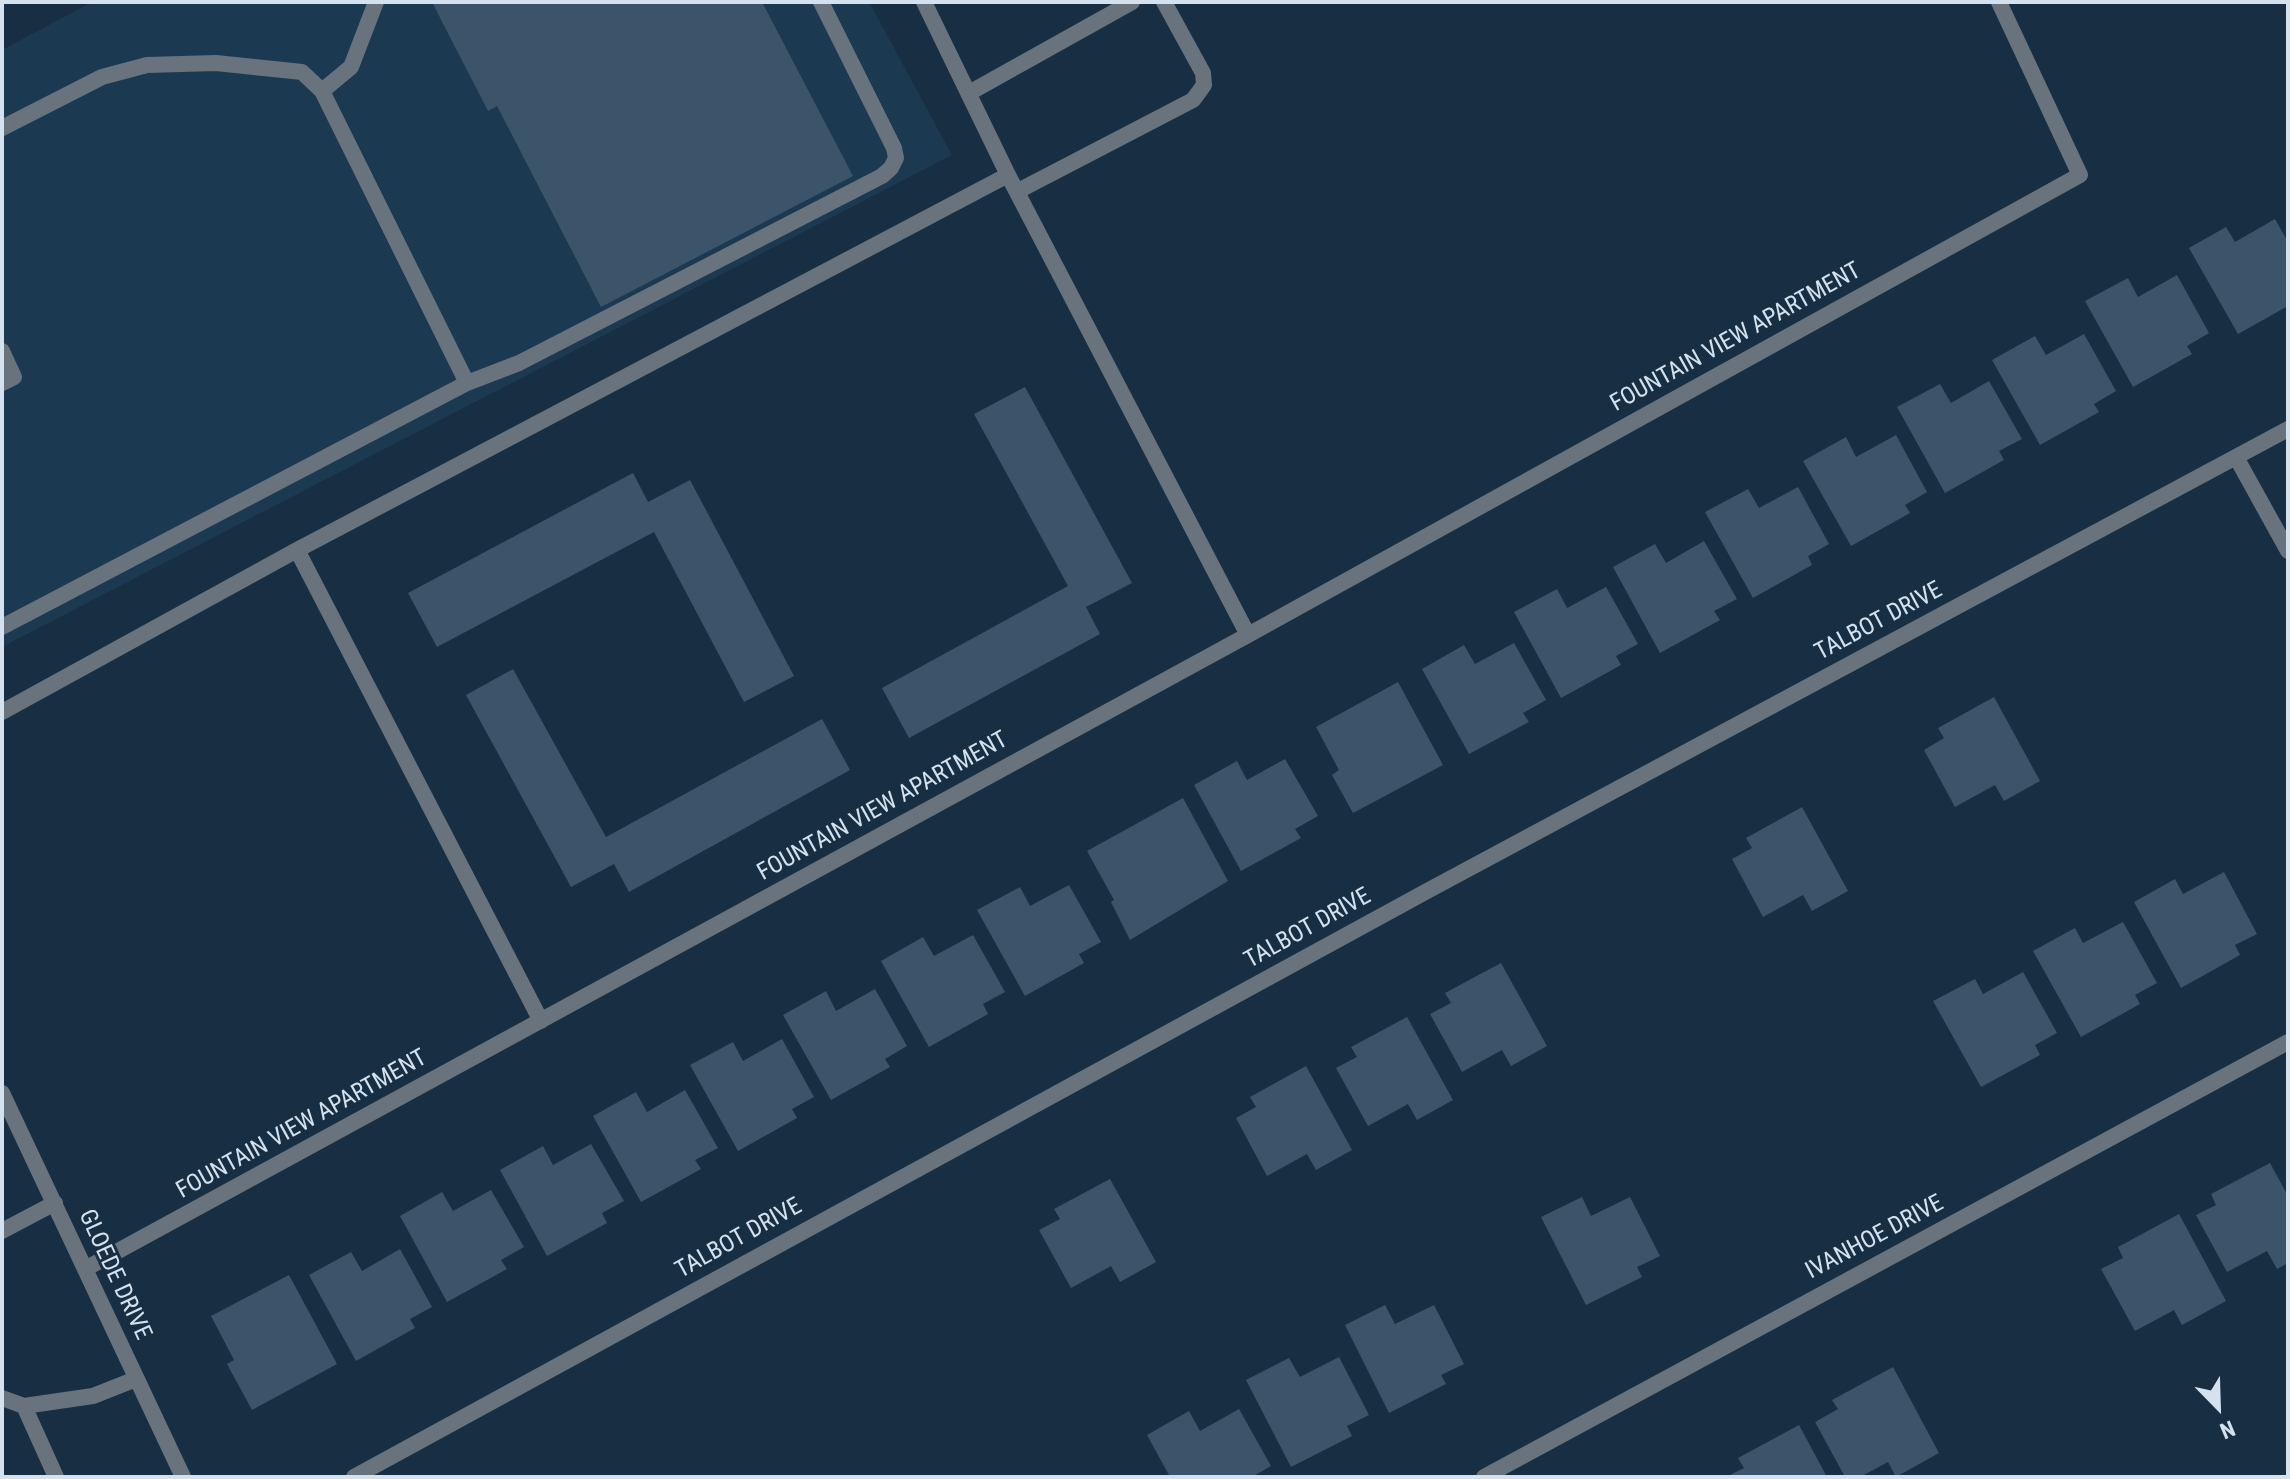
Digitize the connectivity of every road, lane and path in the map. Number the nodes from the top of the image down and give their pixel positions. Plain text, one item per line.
1 (376, 2) edge
2 (821, 2) edge
3 (924, 2) edge
4 (1132, 2) edge
5 (1164, 2) edge
6 (1999, 2) edge
7 (322, 91) junction
8 (969, 93) junction
9 (2, 128) edge
10 (1008, 175) junction
11 (1018, 191) junction
12 (2, 351) edge
13 (2, 383) edge
14 (467, 383) junction
15 (2288, 429) edge
16 (2236, 457) junction
17 (297, 550) junction
18 (2288, 551) edge
19 (2, 627) edge
20 (1248, 635) junction
21 (2, 712) edge
22 (541, 1021) junction
23 (2288, 1042) edge
24 (2, 1093) edge
25 (55, 1203) junction
26 (2, 1231) edge
27 (85, 1269) junction
28 (136, 1379) junction
29 (2, 1398) edge
30 (24, 1406) junction
31 (56, 1477) edge
32 (183, 1477) edge
33 (354, 1477) edge
34 (1484, 1477) edge

1 - 7 street
2 - 14 street
3 - 8 street
4 - 8 street
5 - 11 street
6 - 20 street, FOUNTAIN VIEW APARTMENT
7 - 9 street
7 - 14 street
8 - 10 street
10 - 11 street
10 - 17 street
11 - 20 street
12 - 13 street
14 - 19 street
15 - 16 street, TALBOT DRIVE
16 - 18 street
16 - 33 street, TALBOT DRIVE
17 - 21 street
17 - 22 street
20 - 22 street, FOUNTAIN VIEW APARTMENT
22 - 27 street, FOUNTAIN VIEW APARTMENT
23 - 34 street, IVANHOE DRIVE
24 - 25 street, GLOEDE DRIVE
25 - 26 street
25 - 27 street, GLOEDE DRIVE
27 - 28 street, GLOEDE DRIVE
28 - 30 street
28 - 32 street, GLOEDE DRIVE
29 - 30 street
30 - 31 street

